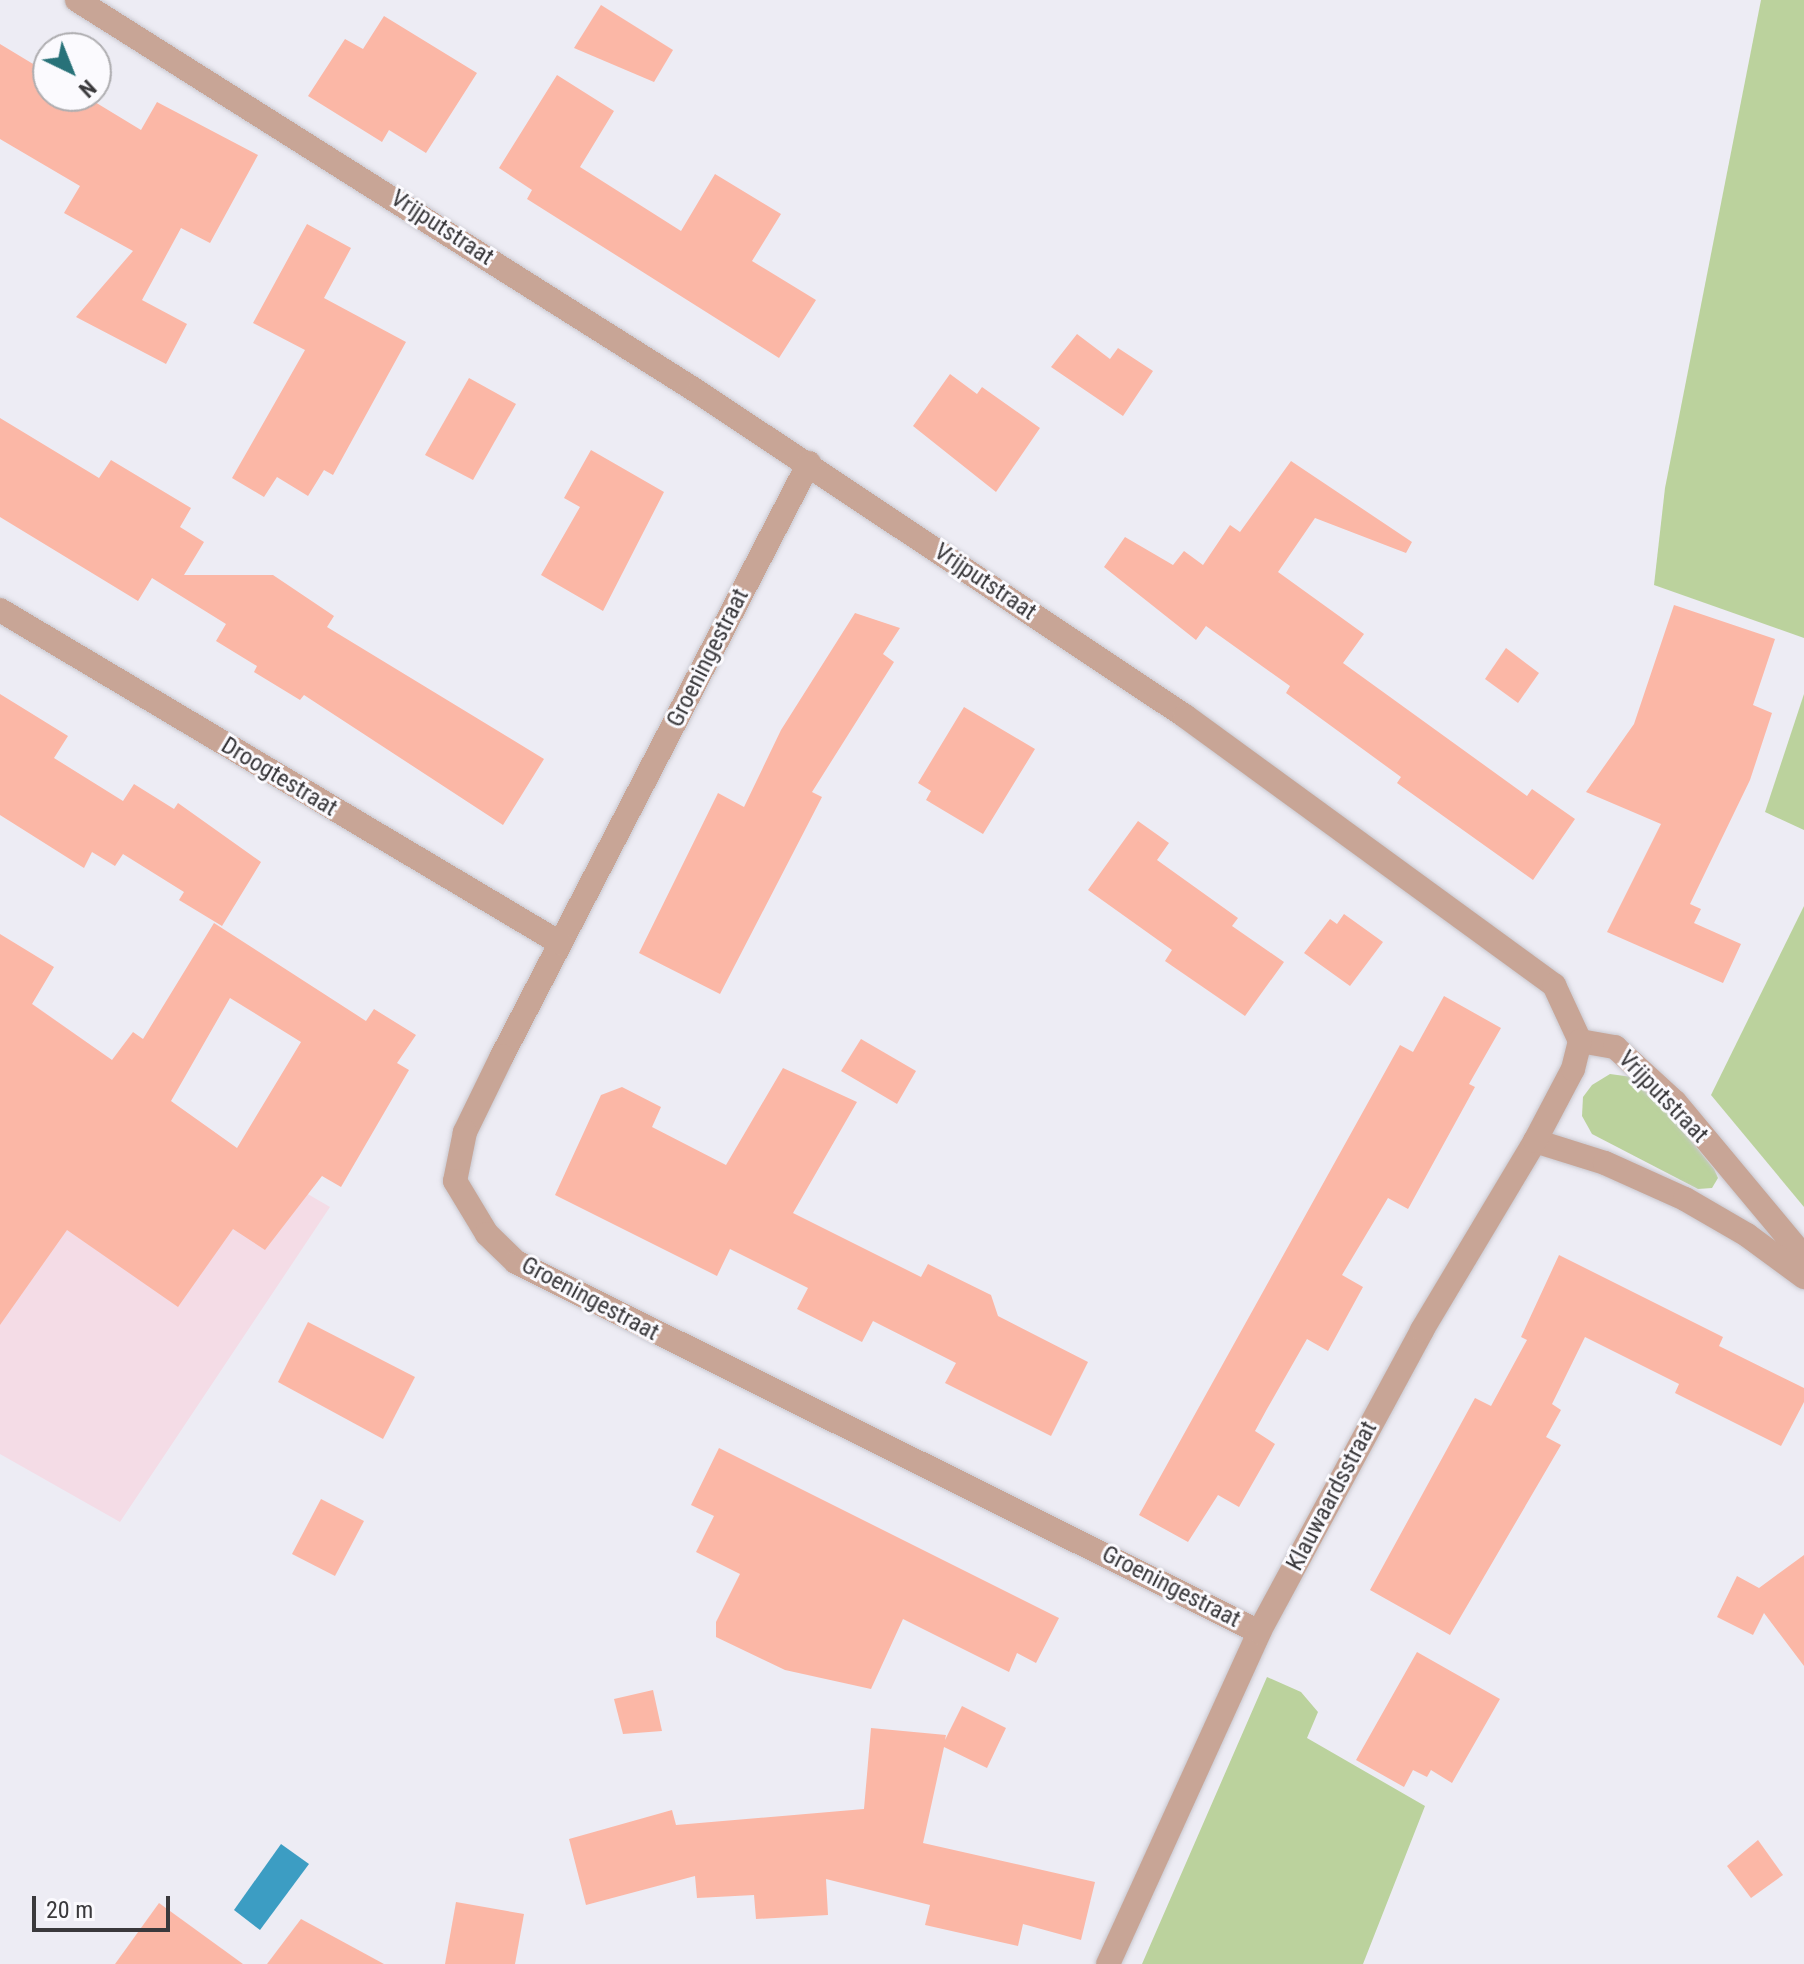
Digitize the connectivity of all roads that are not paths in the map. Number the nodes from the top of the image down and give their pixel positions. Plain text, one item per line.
1 (77, 0) edge
2 (809, 463) junction
3 (0, 610) edge
4 (560, 943) junction
5 (1580, 1041) junction
6 (1535, 1141) junction
7 (1804, 1257) edge
8 (1804, 1277) edge
9 (1259, 1632) junction
10 (1108, 1964) edge

1 - 2 street, Vrijputstraat
2 - 4 street, Groeningestraat
2 - 5 street, Vrijputstraat
3 - 4 street, Droogtestraat
4 - 9 street, Groeningestraat
5 - 6 street, Klauwaardsstraat
5 - 7 street, Vrijputstraat
6 - 8 street
6 - 9 street, Klauwaardsstraat
9 - 10 street, Klauwaardsstraat

